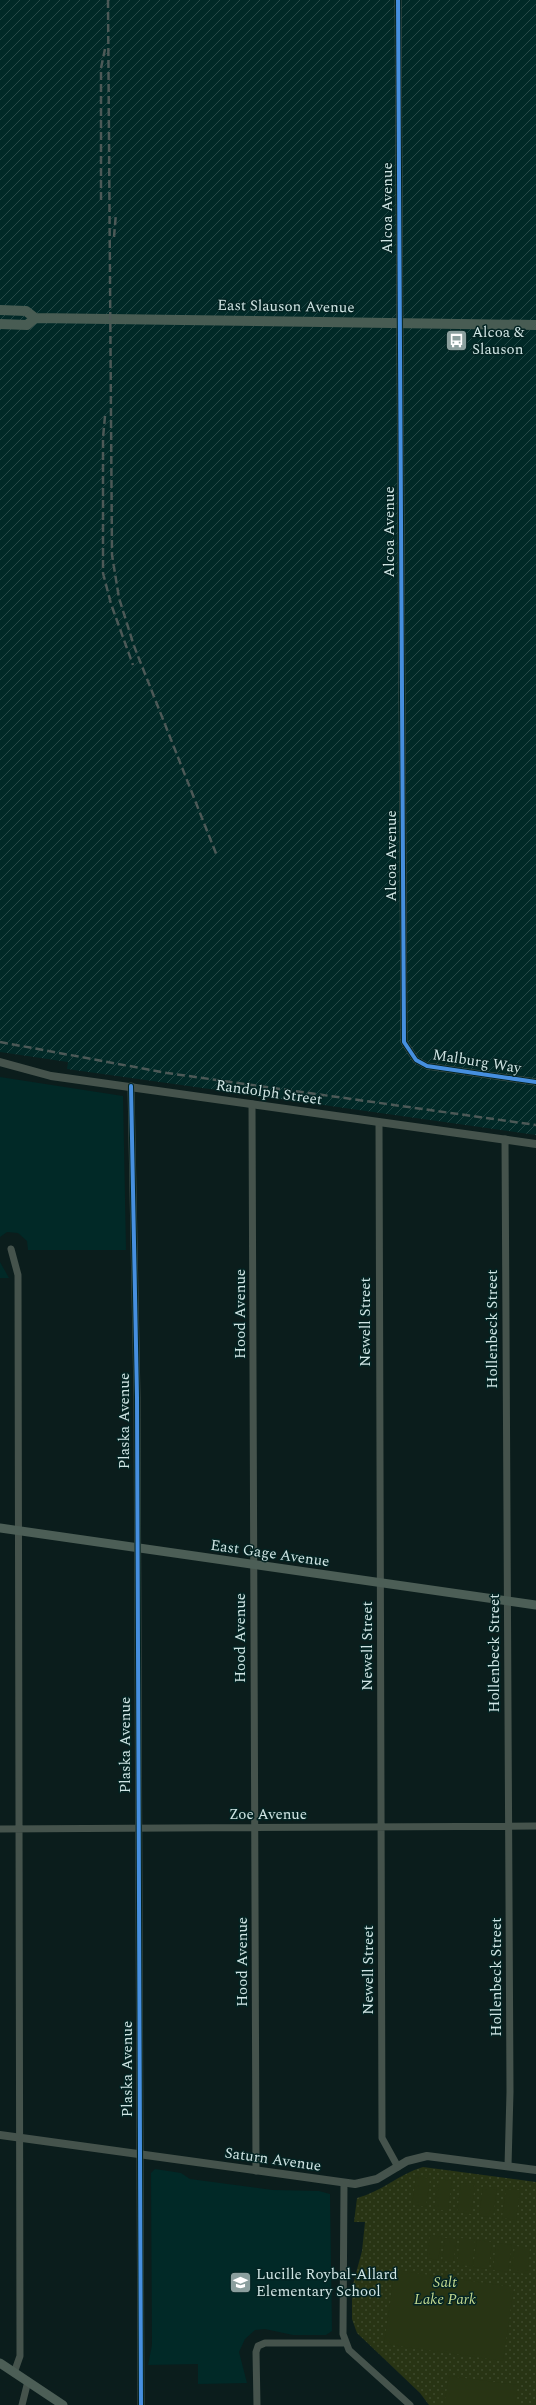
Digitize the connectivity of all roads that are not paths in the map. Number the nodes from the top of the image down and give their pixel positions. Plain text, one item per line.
1 (398, 0) edge
2 (0, 310) edge
3 (35, 318) junction
4 (400, 323) junction
5 (0, 324) edge
6 (536, 326) edge
7 (416, 1060) joint
8 (0, 1062) edge
9 (536, 1082) edge
10 (131, 1086) junction
11 (252, 1104) junction
12 (379, 1122) junction
13 (505, 1139) junction
14 (536, 1144) edge
15 (11, 1249) dead end
16 (0, 1528) edge
17 (19, 1530) junction
18 (136, 1547) junction
19 (254, 1564) junction
20 (379, 1582) junction
21 (507, 1601) junction
22 (536, 1605) edge
23 (507, 1826) junction
24 (536, 1826) edge
25 (255, 1827) junction
26 (381, 1827) junction
27 (137, 1828) junction
28 (0, 1829) edge
29 (20, 1829) junction
30 (0, 2135) edge
31 (20, 2138) junction
32 (139, 2155) junction
33 (508, 2166) junction
34 (398, 2167) junction
35 (536, 2170) edge
36 (256, 2171) junction
37 (344, 2183) junction
38 (346, 2343) junction
39 (0, 2362) edge
40 (14, 2373) junction
41 (28, 2381) junction
42 (22, 2405) edge
43 (63, 2405) edge
44 (141, 2405) edge
45 (257, 2405) edge
46 (410, 2405) edge

1 - 4 street, Alcoa Avenue
2 - 3 main road, East Slauson Avenue
3 - 4 main road, East Slauson Avenue
3 - 5 main road, East Slauson Avenue
4 - 6 main road, East Slauson Avenue
4 - 7 street, Alcoa Avenue
7 - 9 street, Malburg Way
8 - 10 street, Randolph Street
10 - 11 street, Randolph Street
10 - 18 street, Plaska Avenue
11 - 12 street, Randolph Street
11 - 19 street, Hood Avenue
12 - 13 street, Randolph Street
12 - 20 street, Newell Street
13 - 14 street, Randolph Street
13 - 21 street, Hollenbeck Street
15 - 17 street
16 - 17 main road, East Gage Avenue
17 - 18 main road, East Gage Avenue
17 - 29 street
18 - 19 main road, East Gage Avenue
18 - 27 street, Plaska Avenue
19 - 20 main road, East Gage Avenue
19 - 25 street, Hood Avenue
20 - 21 main road, East Gage Avenue
20 - 26 street, Newell Street
21 - 22 main road, East Gage Avenue
21 - 23 street, Hollenbeck Street
23 - 24 street, Zoe Avenue
23 - 26 street, Zoe Avenue
23 - 33 street, Hollenbeck Street
25 - 26 street, Zoe Avenue
25 - 27 street, Zoe Avenue
25 - 36 street, Hood Avenue
26 - 34 street, Newell Street
27 - 29 street, Zoe Avenue
27 - 32 street, Plaska Avenue
28 - 29 street, Zoe Avenue
29 - 31 street
30 - 31 street, Saturn Avenue
31 - 32 street, Saturn Avenue
31 - 40 street
32 - 36 street, Saturn Avenue
32 - 44 street, Plaska Avenue
33 - 34 street, Saturn Avenue
33 - 35 street, Saturn Avenue
34 - 37 street, Saturn Avenue
36 - 37 street, Saturn Avenue
37 - 38 street
38 - 45 street
38 - 46 street
39 - 40 main road
40 - 41 main road
41 - 42 street
41 - 43 main road

